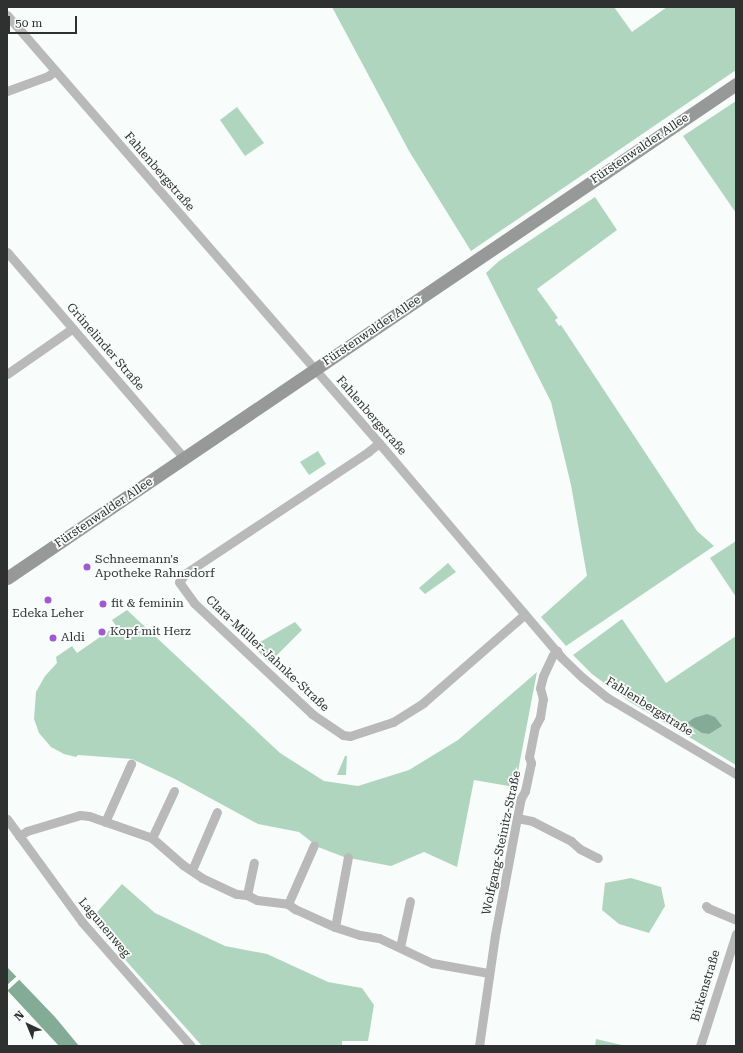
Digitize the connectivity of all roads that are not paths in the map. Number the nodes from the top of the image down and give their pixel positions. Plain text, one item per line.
1 (7, 15) edge
2 (55, 71) junction
3 (736, 84) edge
4 (7, 91) edge
5 (7, 252) edge
6 (74, 328) junction
7 (315, 369) junction
8 (7, 374) edge
9 (379, 443) junction
10 (184, 458) junction
11 (7, 578) edge
12 (525, 614) junction
13 (557, 651) junction
14 (132, 764) dead end
15 (736, 774) edge
16 (174, 791) dead end
17 (217, 812) dead end
18 (517, 818) junction
19 (7, 819) edge
20 (105, 822) junction
21 (19, 836) junction
22 (152, 838) junction
23 (314, 845) dead end
24 (348, 858) dead end
25 (598, 858) dead end
26 (254, 863) dead end
27 (192, 870) junction
28 (247, 895) junction
29 (410, 900) dead end
30 (288, 904) junction
31 (706, 906) dead end
32 (736, 920) edge
33 (335, 927) junction
34 (736, 934) edge
35 (400, 947) junction
36 (489, 973) junction
37 (192, 1046) edge
38 (479, 1046) edge
39 (700, 1046) edge

1 - 2 street, Fahlenbergstraße
2 - 4 street
2 - 7 street, Fahlenbergstraße
3 - 7 main road, Fürstenwalder Allee
5 - 6 street, Grünelinder Straße
6 - 8 street
6 - 10 street, Grünelinder Straße
7 - 9 street, Fahlenbergstraße
7 - 10 main road, Fürstenwalder Allee
9 - 12 street, Fahlenbergstraße
9 - 12 street, Clara-Müller-Jahnke-Straße
10 - 11 main road, Fürstenwalder Allee
12 - 13 street, Fahlenbergstraße
13 - 15 street, Fahlenbergstraße
13 - 18 street, Wolfgang-Steinitz-Straße
14 - 20 street
16 - 22 street
17 - 27 street
18 - 25 street
18 - 36 street, Wolfgang-Steinitz-Straße
19 - 21 street, Lagunenweg
20 - 21 street
20 - 22 street
21 - 37 street, Lagunenweg
22 - 27 street
23 - 30 street
24 - 33 street
26 - 28 street
27 - 28 street
28 - 30 street
29 - 35 street
30 - 33 street
31 - 32 street
33 - 35 street
34 - 39 street, Birkenstraße
35 - 36 street
36 - 38 street, Wolfgang-Steinitz-Straße

